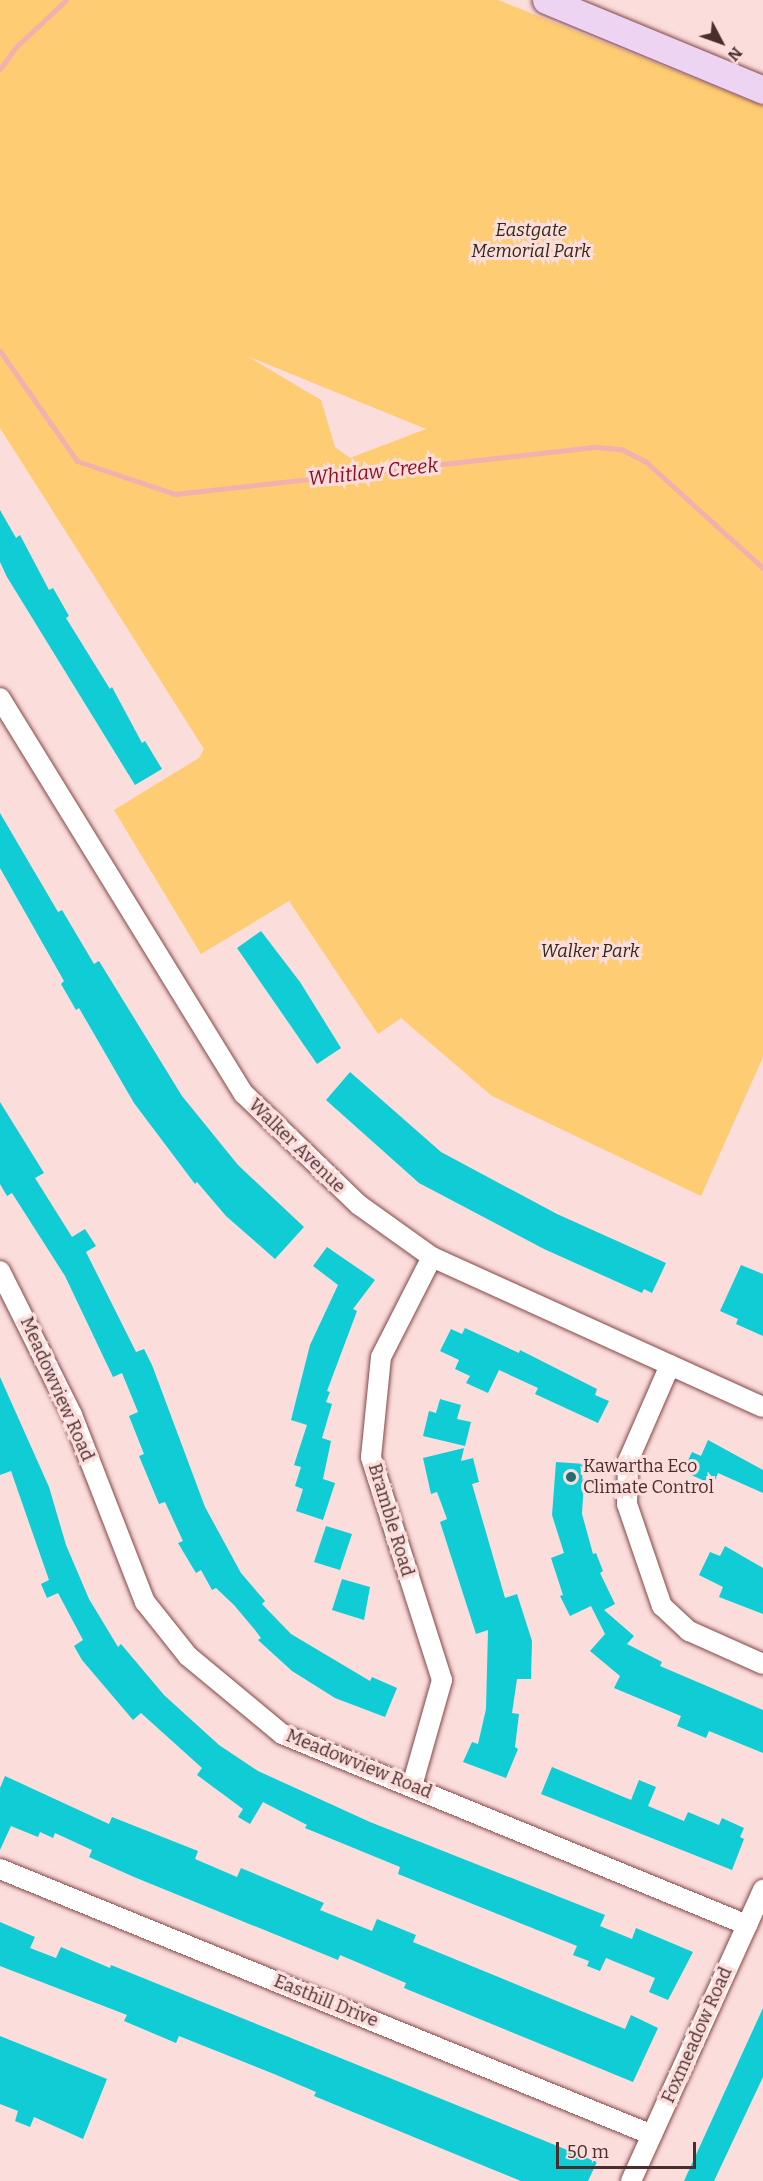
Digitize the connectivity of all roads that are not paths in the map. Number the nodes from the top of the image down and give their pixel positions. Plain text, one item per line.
1 (546, 0) edge
2 (763, 90) edge
3 (0, 698) edge
4 (432, 1257) junction
5 (0, 1271) edge
6 (670, 1365) junction
7 (763, 1407) edge
8 (763, 1664) edge
9 (412, 1786) junction
10 (0, 1869) edge
11 (763, 1890) edge
12 (747, 1925) junction
13 (652, 2134) junction
14 (631, 2181) edge

1 - 2 main road
3 - 4 street, Walker Avenue
4 - 6 street, Walker Avenue
4 - 9 street, Bramble Road
5 - 9 street, Meadowview Road
6 - 7 street, Walker Avenue
6 - 8 street
9 - 12 street, Meadowview Road
10 - 13 street, Easthill Drive
11 - 12 street, Foxmeadow Road
12 - 13 street, Foxmeadow Road
13 - 14 street, Foxmeadow Road

